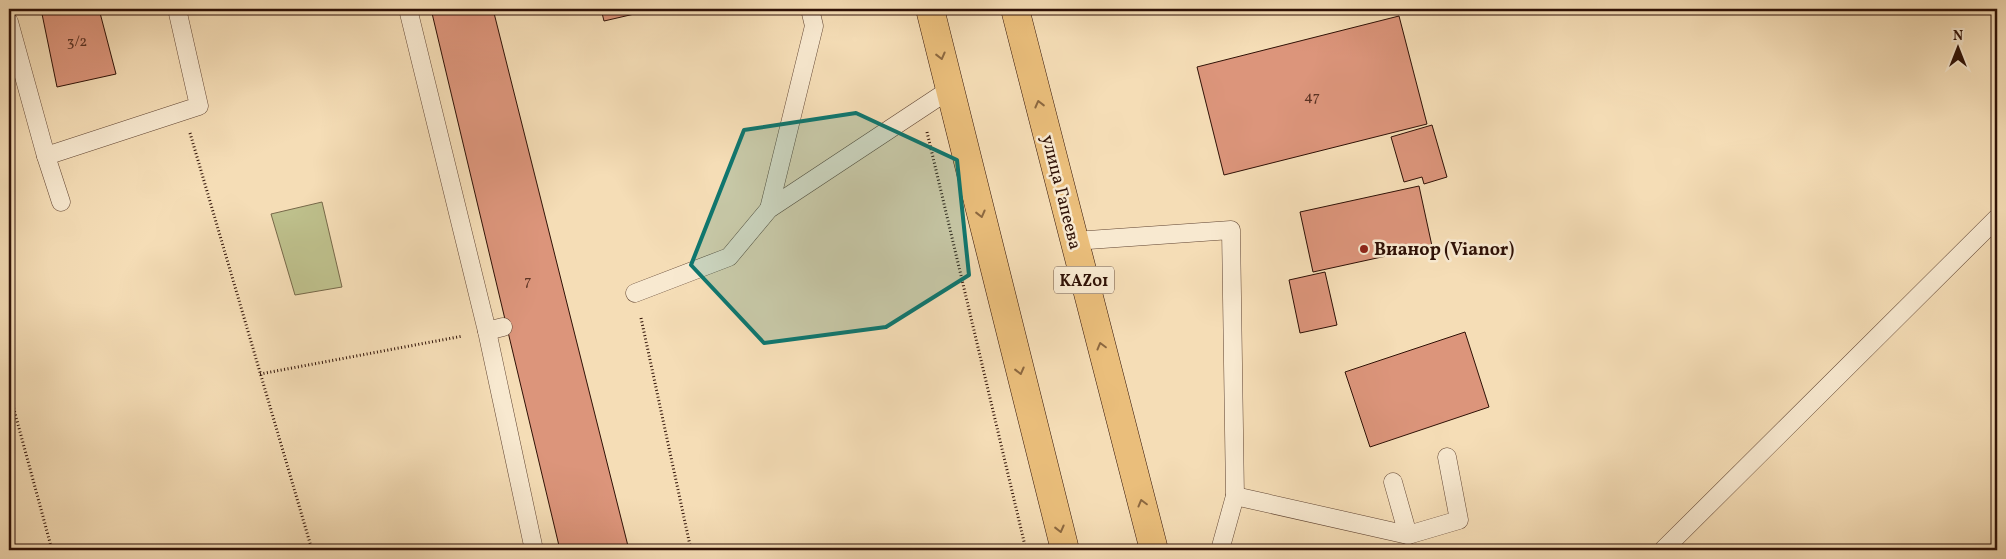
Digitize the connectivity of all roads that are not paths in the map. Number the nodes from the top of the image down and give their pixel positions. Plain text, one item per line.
1 (177, 9) edge
2 (408, 9) edge
3 (810, 9) edge
4 (930, 9) edge
5 (1015, 9) edge
6 (9, 22) edge
7 (950, 90) junction
8 (46, 156) junction
9 (61, 202) dead end
10 (769, 209) junction
11 (1997, 218) edge
12 (1074, 241) junction
13 (635, 292) road end
14 (1447, 457) dead end
15 (1393, 482) dead end
16 (1235, 496) junction
17 (1408, 535) junction
18 (534, 550) edge
19 (1065, 550) edge
20 (1154, 550) edge
21 (1220, 550) edge
22 (1664, 550) edge

1 - 8 lane
2 - 18 lane
3 - 10 lane
4 -> 7 highway
12 -> 5 highway, улица Гапеева / KАZ01
6 - 8 lane
7 - 10 lane
7 -> 19 highway
8 - 9 lane
10 - 13 lane
11 - 22 lane
12 - 16 lane
20 -> 12 highway, улица Гапеева / KАZ01
14 - 17 lane
15 - 17 lane
16 - 17 lane
16 - 21 lane

